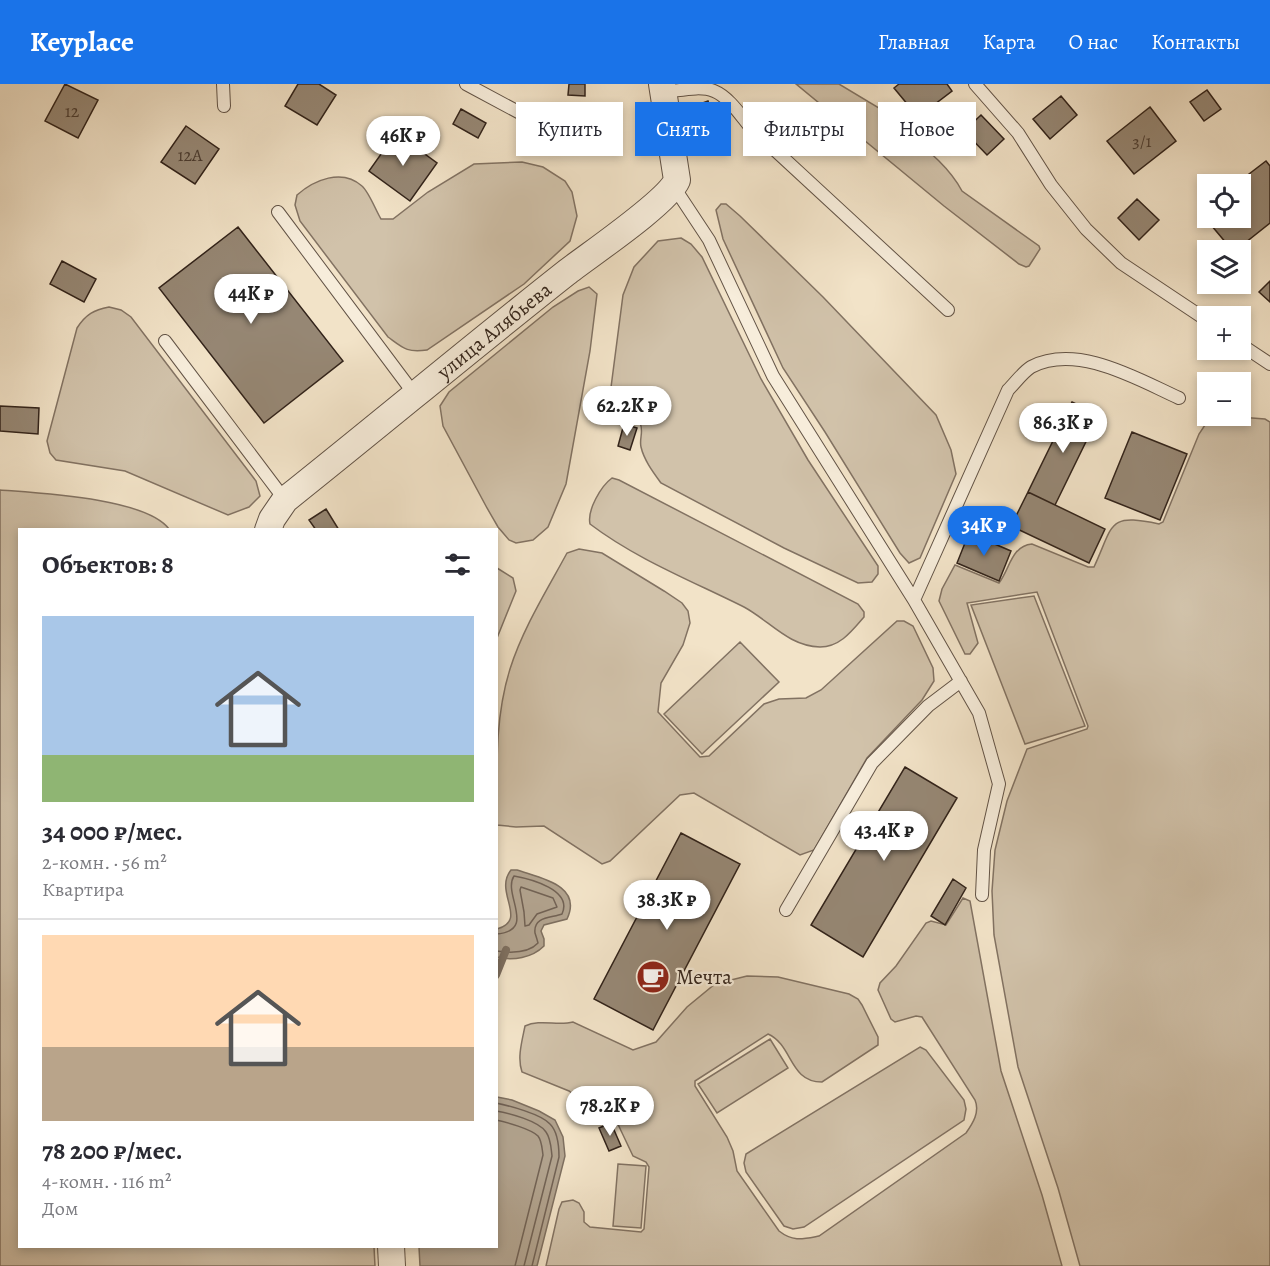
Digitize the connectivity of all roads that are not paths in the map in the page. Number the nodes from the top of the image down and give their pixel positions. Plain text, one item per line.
1 (223, 84) edge
2 (466, 84) edge
3 (975, 84) edge
4 (664, 97) edge
5 (224, 106) dead end
6 (516, 111) edge
7 (674, 187) junction
8 (278, 212) dead end
9 (948, 310) dead end
10 (1197, 314) edge
11 (165, 341) dead end
12 (1251, 351) edge
13 (1270, 364) edge
14 (415, 395) junction
15 (1179, 399) dead end
16 (285, 500) junction
17 (269, 528) edge
18 (914, 600) junction
19 (961, 681) junction
20 (982, 895) dead end
21 (786, 910) dead end
22 (391, 1248) edge
23 (392, 1266) edge

1 - 5 lane
2 - 6 lane
3 - 10 lane
4 - 7 street
4 - 9 lane
7 - 14 street, улица Алябьева
7 - 18 lane
8 - 14 lane
11 - 16 lane
12 - 13 lane
14 - 16 street, улица Алябьева
15 - 18 lane
16 - 17 street, улица Алябьева
18 - 19 lane
19 - 20 lane
19 - 21 lane
22 - 23 street

